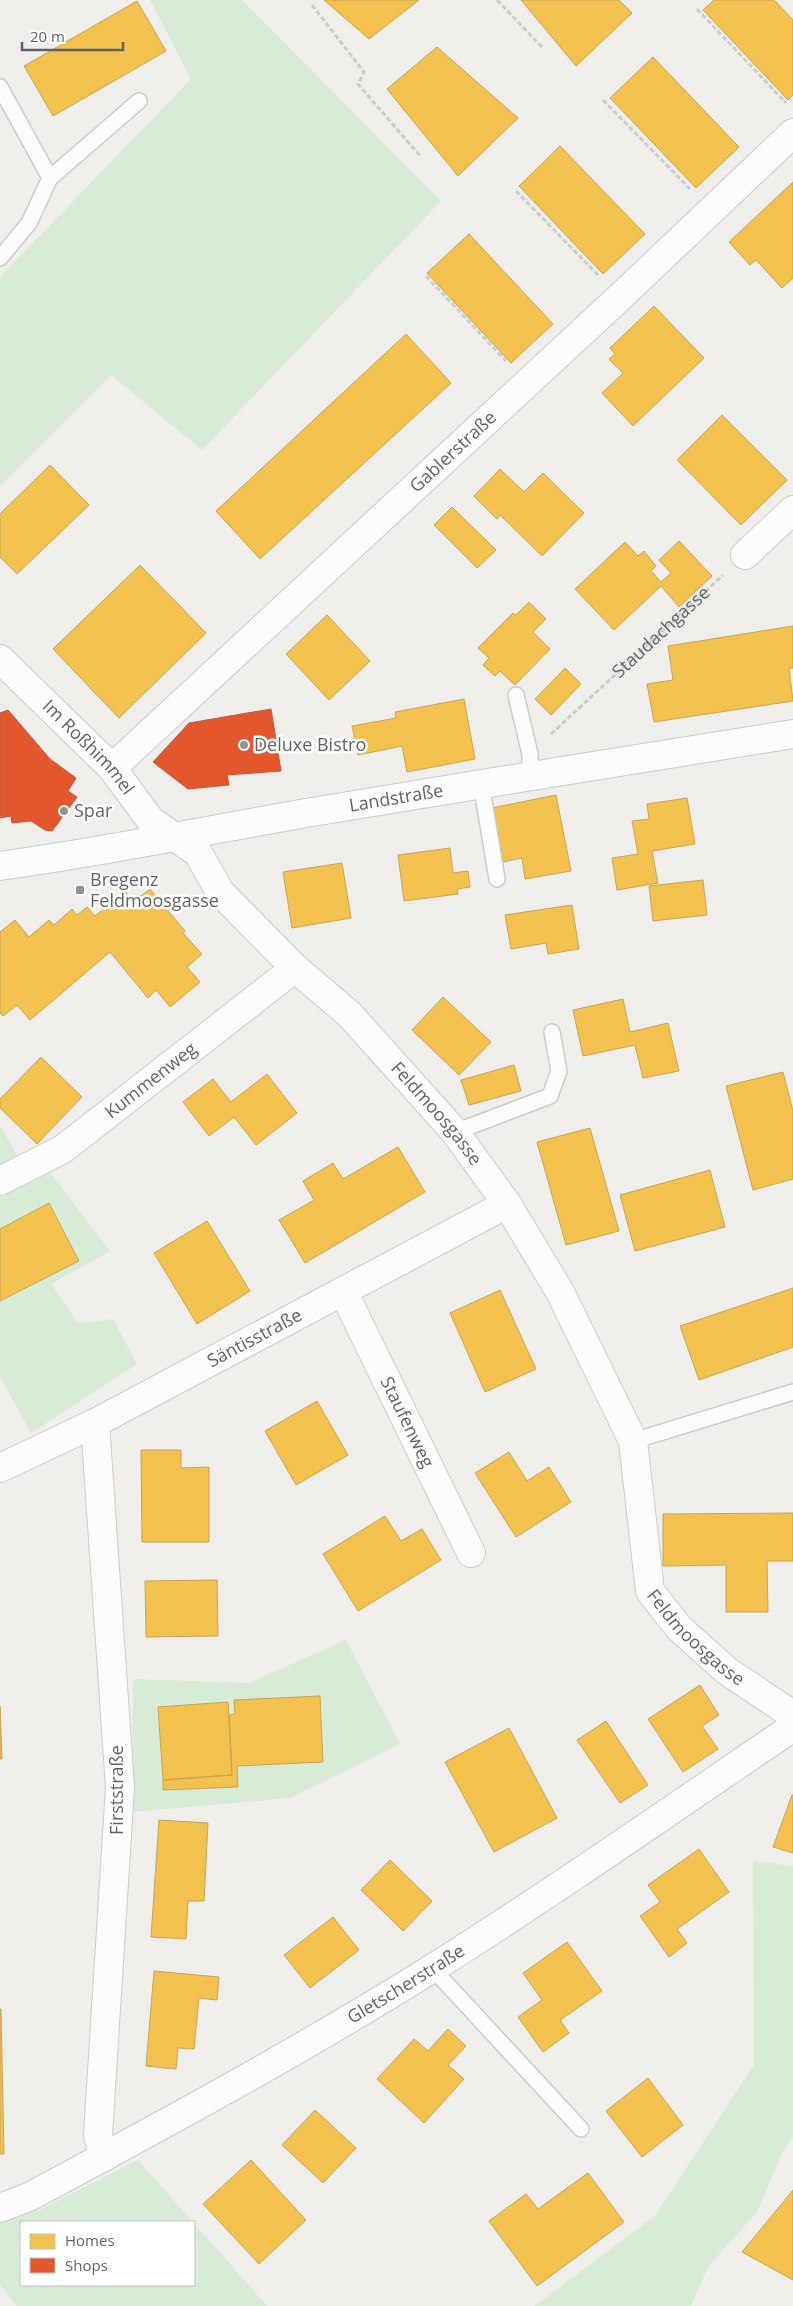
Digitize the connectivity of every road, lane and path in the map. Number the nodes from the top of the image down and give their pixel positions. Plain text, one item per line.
1 (497, 0) edge
2 (312, 4) dead end
3 (697, 9) dead end
4 (542, 47) dead end
5 (0, 87) edge
6 (603, 100) dead end
7 (139, 101) dead end
8 (793, 111) edge
9 (793, 134) edge
10 (421, 157) dead end
11 (50, 178) junction
12 (516, 191) dead end
13 (711, 211) junction
14 (0, 258) edge
15 (426, 276) dead end
16 (619, 298) junction
17 (526, 383) junction
18 (793, 510) edge
19 (745, 555) joint
20 (0, 659) edge
21 (516, 695) dead end
22 (793, 734) edge
23 (530, 765) junction
24 (112, 768) junction
25 (481, 784) junction
26 (174, 836) junction
27 (0, 866) edge
28 (497, 879) dead end
29 (295, 968) junction
30 (552, 1032) dead end
31 (455, 1132) junction
32 (0, 1181) edge
33 (507, 1204) junction
34 (342, 1292) junction
35 (793, 1392) edge
36 (95, 1423) junction
37 (633, 1441) junction
38 (0, 1468) edge
39 (471, 1553) dead end
40 (793, 1715) edge
41 (793, 1727) edge
42 (432, 1968) junction
43 (581, 2129) dead end
44 (104, 2157) junction
45 (0, 2208) edge

1 - 4 path
2 - 10 path
3 - 8 path
5 - 11 lane
6 - 13 path
7 - 11 lane
9 - 13 street, Gablerstraße
11 - 14 lane
12 - 16 path
13 - 16 street, Gablerstraße
15 - 17 path
16 - 17 street, Gablerstraße
17 - 24 street, Gablerstraße
18 - 19 street
19 - 23 path, Staudachgasse
20 - 24 street, Im Roßhimmel
21 - 23 lane
22 - 23 street, Landstraße
23 - 25 street, Landstraße
24 - 26 street, Im Roßhimmel
25 - 26 street, Landstraße
25 - 28 lane
26 - 27 street, Landstraße
26 - 29 street, Feldmoosgasse
29 - 31 street, Feldmoosgasse
29 - 32 street, Kummenweg
30 - 31 lane
31 - 33 street, Feldmoosgasse
33 - 34 street, Säntisstraße
33 - 37 street, Feldmoosgasse
34 - 36 street, Säntisstraße
34 - 39 street, Staufenweg
35 - 37 lane
36 - 38 street, Säntisstraße
36 - 44 street, Firststraße
37 - 40 street, Feldmoosgasse
41 - 42 street, Gletscherstraße
42 - 43 lane
42 - 44 street, Gletscherstraße
44 - 45 street, Gletscherstraße

